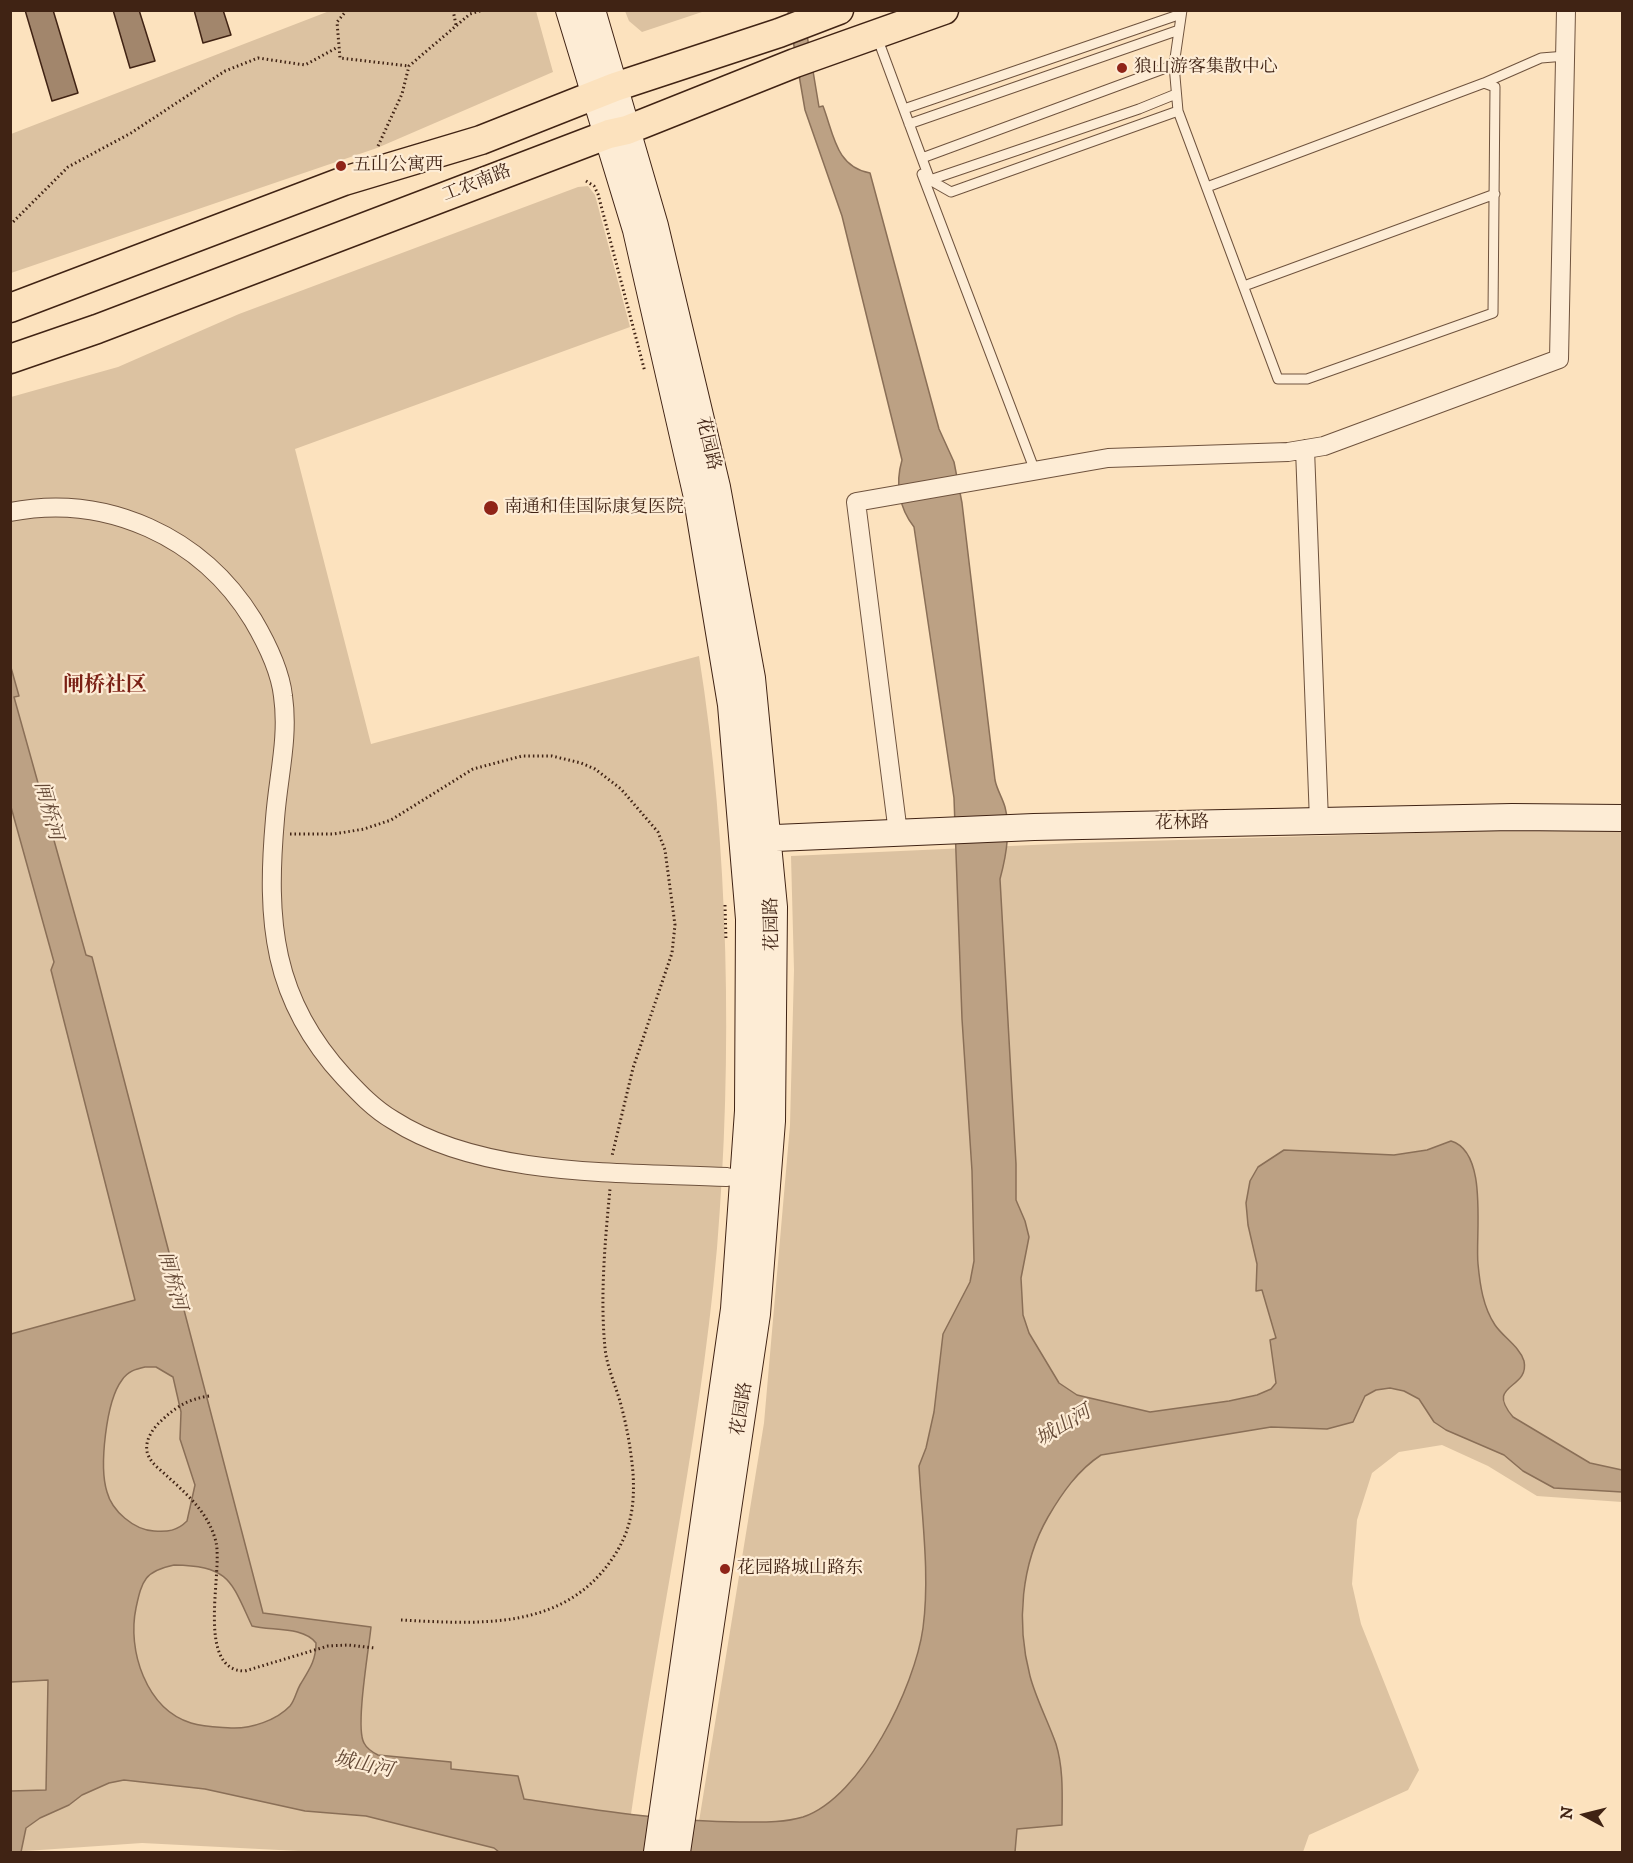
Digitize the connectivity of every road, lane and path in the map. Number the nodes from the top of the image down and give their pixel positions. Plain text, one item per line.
1 (347, 10) edge
2 (453, 10) edge
3 (483, 10) edge
4 (569, 10) edge
5 (592, 10) edge
6 (839, 10) edge
7 (944, 10) edge
8 (1566, 10) edge
9 (1181, 12) edge
10 (456, 25) junction
11 (1179, 30) junction
12 (876, 33) junction
13 (338, 47) junction
14 (1566, 56) junction
15 (1174, 64) junction
16 (409, 66) junction
17 (1484, 83) junction
18 (605, 91) junction
19 (1176, 94) junction
20 (904, 109) junction
21 (1178, 111) junction
22 (909, 124) junction
23 (618, 132) junction
24 (377, 148) dead end
25 (922, 158) junction
26 (930, 180) junction
27 (586, 181) dead end
28 (1208, 187) junction
29 (1495, 194) junction
30 (10, 225) edge
31 (1244, 286) junction
32 (10, 308) edge
33 (10, 359) edge
34 (645, 375) dead end
35 (1305, 449) junction
36 (1035, 471) junction
37 (10, 512) edge
38 (1623, 818) edge
39 (1319, 821) junction
40 (274, 833) junction
41 (898, 833) junction
42 (755, 839) junction
43 (724, 900) dead end
44 (726, 944) dead end
45 (611, 1171) junction
46 (727, 1177) dead end
47 (208, 1396) dead end
48 (401, 1620) dead end
49 (375, 1648) dead end
50 (672, 1815) junction
51 (657, 1852) edge
52 (677, 1852) edge

1 - 13 path
2 - 10 path
3 - 10 path
4 - 18 main road, 花园路
5 - 18 main road, 花园路
6 - 18 main road
7 - 12 main road, 工农南路
8 - 14 street
9 - 11 lane
9 - 20 lane
10 - 16 path
11 - 15 lane
11 - 22 lane
12 - 20 lane
12 - 23 main road, 工农南路
13 - 16 path
13 - 30 path
14 - 17 lane
14 - 35 street
15 - 19 lane
15 - 25 lane
16 - 24 path
17 - 28 lane
17 - 29 lane
18 - 23 main road, 花园路
18 - 32 main road
19 - 21 lane
19 - 26 lane
20 - 22 lane
20 - 36 lane
21 - 26 lane
21 - 28 lane
22 - 25 lane
23 - 33 main road, 工农南路
23 - 42 main road, 花园路
25 - 26 lane
27 - 34 path
28 - 31 lane
29 - 31 lane
29 - 31 lane
35 - 36 street
35 - 39 street
36 - 41 street
37 - 40 street
38 - 39 main road, 花林路
39 - 41 main road, 花林路
40 - 45 street
40 - 45 path
41 - 42 main road, 花林路
42 - 50 main road, 花园路
43 - 44 path
45 - 46 street
45 - 48 path
47 - 49 path
50 - 51 main road, 花园路
50 - 52 main road, 花园路

